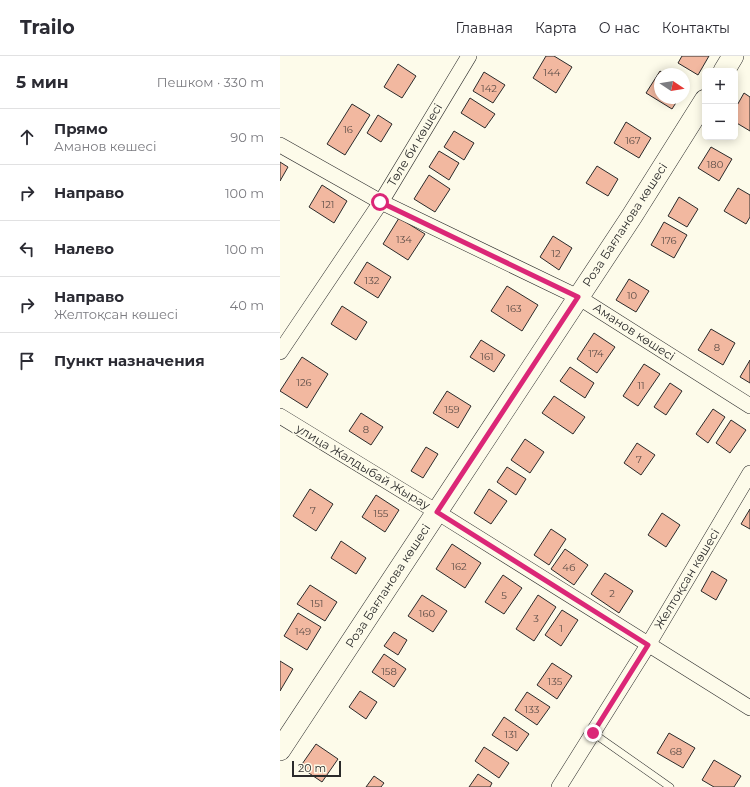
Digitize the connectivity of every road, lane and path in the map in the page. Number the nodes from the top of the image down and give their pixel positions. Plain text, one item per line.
1 (468, 56) edge
2 (733, 56) edge
3 (726, 68) edge
4 (702, 104) edge
5 (280, 145) edge
6 (380, 202) junction
7 (578, 297) junction
8 (280, 352) edge
9 (750, 406) edge
10 (280, 416) edge
11 (750, 473) edge
12 (437, 512) junction
13 (648, 645) junction
14 (750, 708) edge
15 (593, 733) junction
16 (280, 750) edge
17 (559, 787) edge
18 (670, 787) edge

1 - 6 street, Төле би көшесі
2 - 3 street
4 - 7 street, Роза Бағланова көшесі
5 - 6 street, Аманов көшесі
6 - 7 street, Аманов көшесі
6 - 8 street, Төле би көшесі
7 - 9 street, Аманов көшесі
7 - 12 street, Роза Бағланова көшесі
10 - 12 street, улица Жалдыбай Жырау
11 - 13 street, Желтоқсан көшесі
12 - 13 street, улица Жалдыбай Жырау
12 - 16 street, Роза Бағланова көшесі
13 - 14 street, улица Жалдыбай Жырау
13 - 15 street, Желтоқсан көшесі
15 - 17 street, Желтоқсан көшесі
15 - 18 lane

